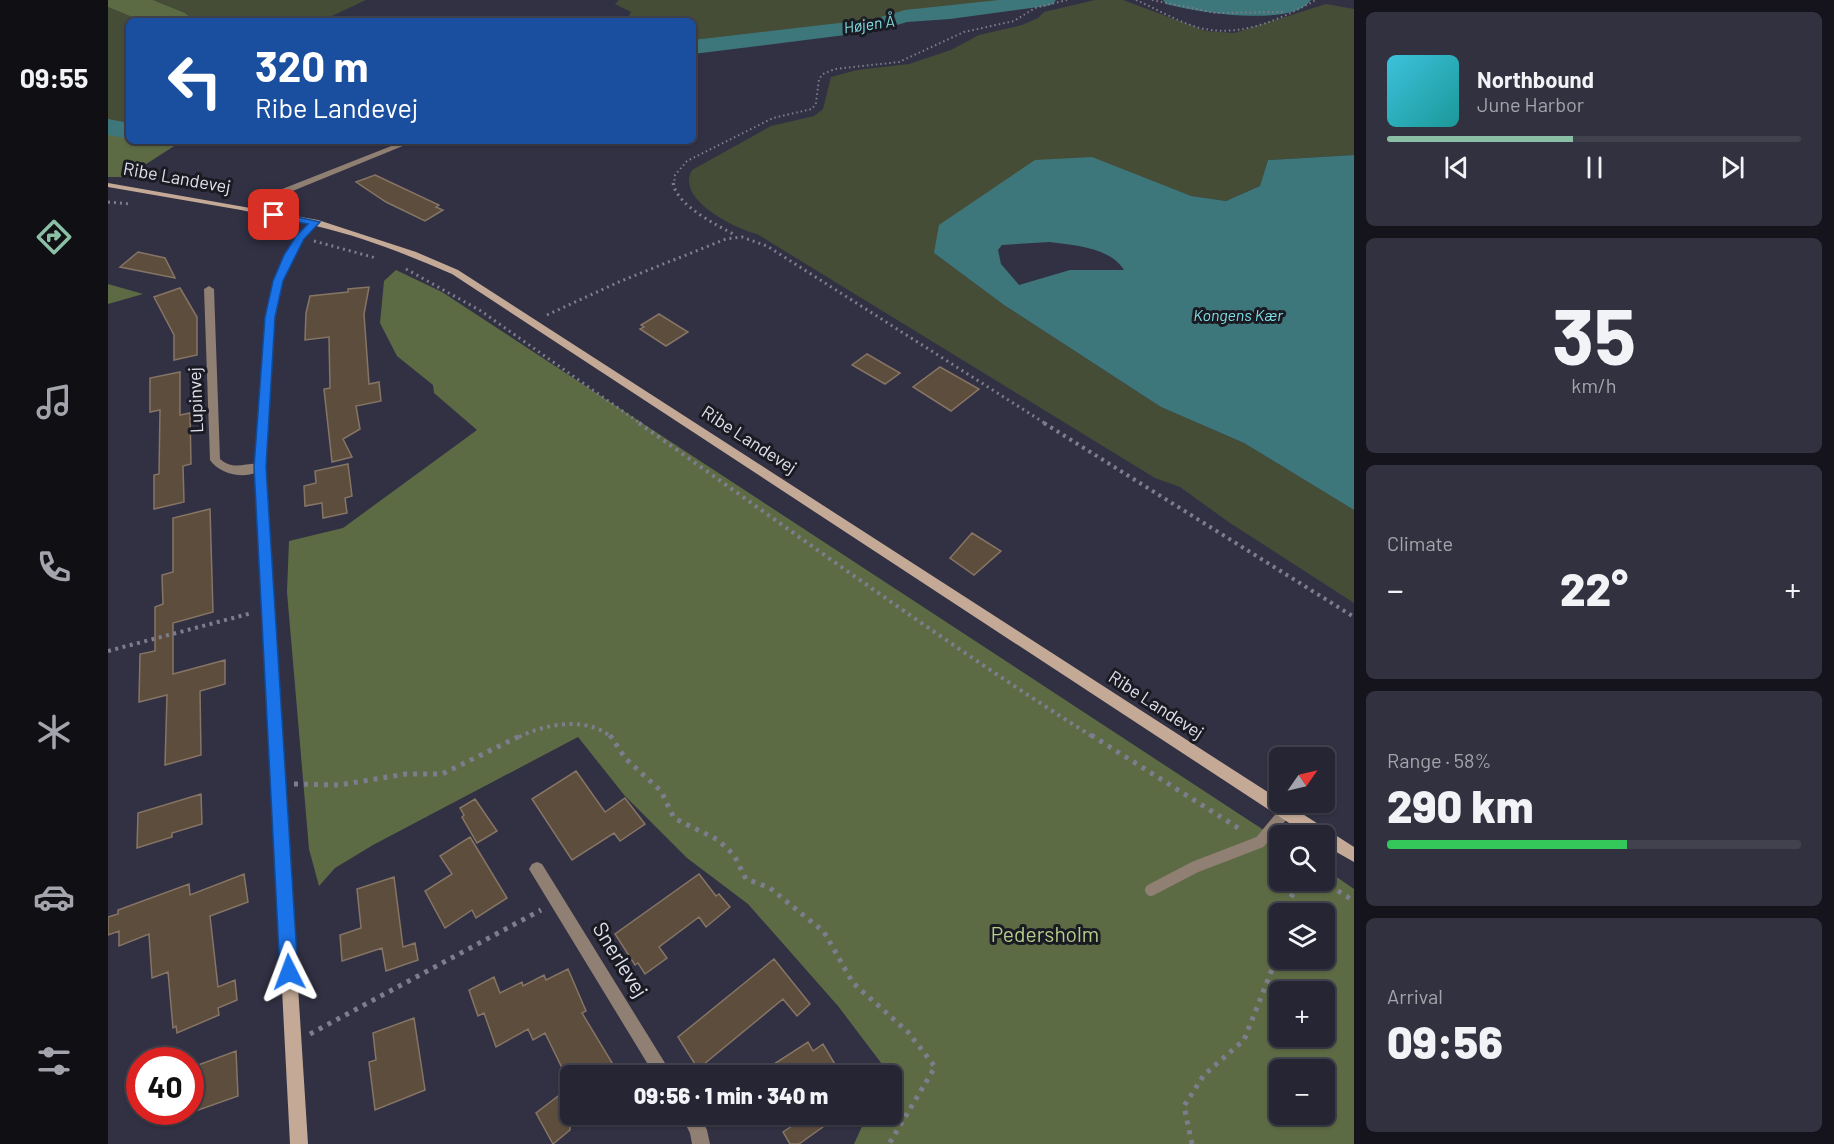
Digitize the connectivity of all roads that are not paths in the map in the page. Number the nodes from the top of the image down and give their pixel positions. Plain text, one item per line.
1 (403, 144) edge
2 (108, 186) edge
3 (254, 211) junction
4 (315, 222) junction
5 (209, 290) dead end
6 (260, 467) junction
7 (1269, 802) edge
8 (1284, 813) edge
9 (1287, 813) edge
10 (1306, 825) edge
11 (1335, 843) edge
12 (1354, 855) edge
13 (537, 869) dead end
14 (1151, 890) dead end
15 (658, 1065) edge
16 (695, 1125) edge
17 (298, 1144) edge
18 (701, 1144) edge

1 - 3 street
2 - 3 main road, Ribe Landevej
3 - 4 main road, Ribe Landevej
4 - 6 main road
4 - 7 main road, Ribe Landevej
5 - 6 street, Lupinvej
6 - 17 main road
8 - 14 lane
9 - 10 main road, Ribe Landevej
11 - 12 main road, Ribe Landevej
13 - 15 street, Snerlevej
16 - 18 street

